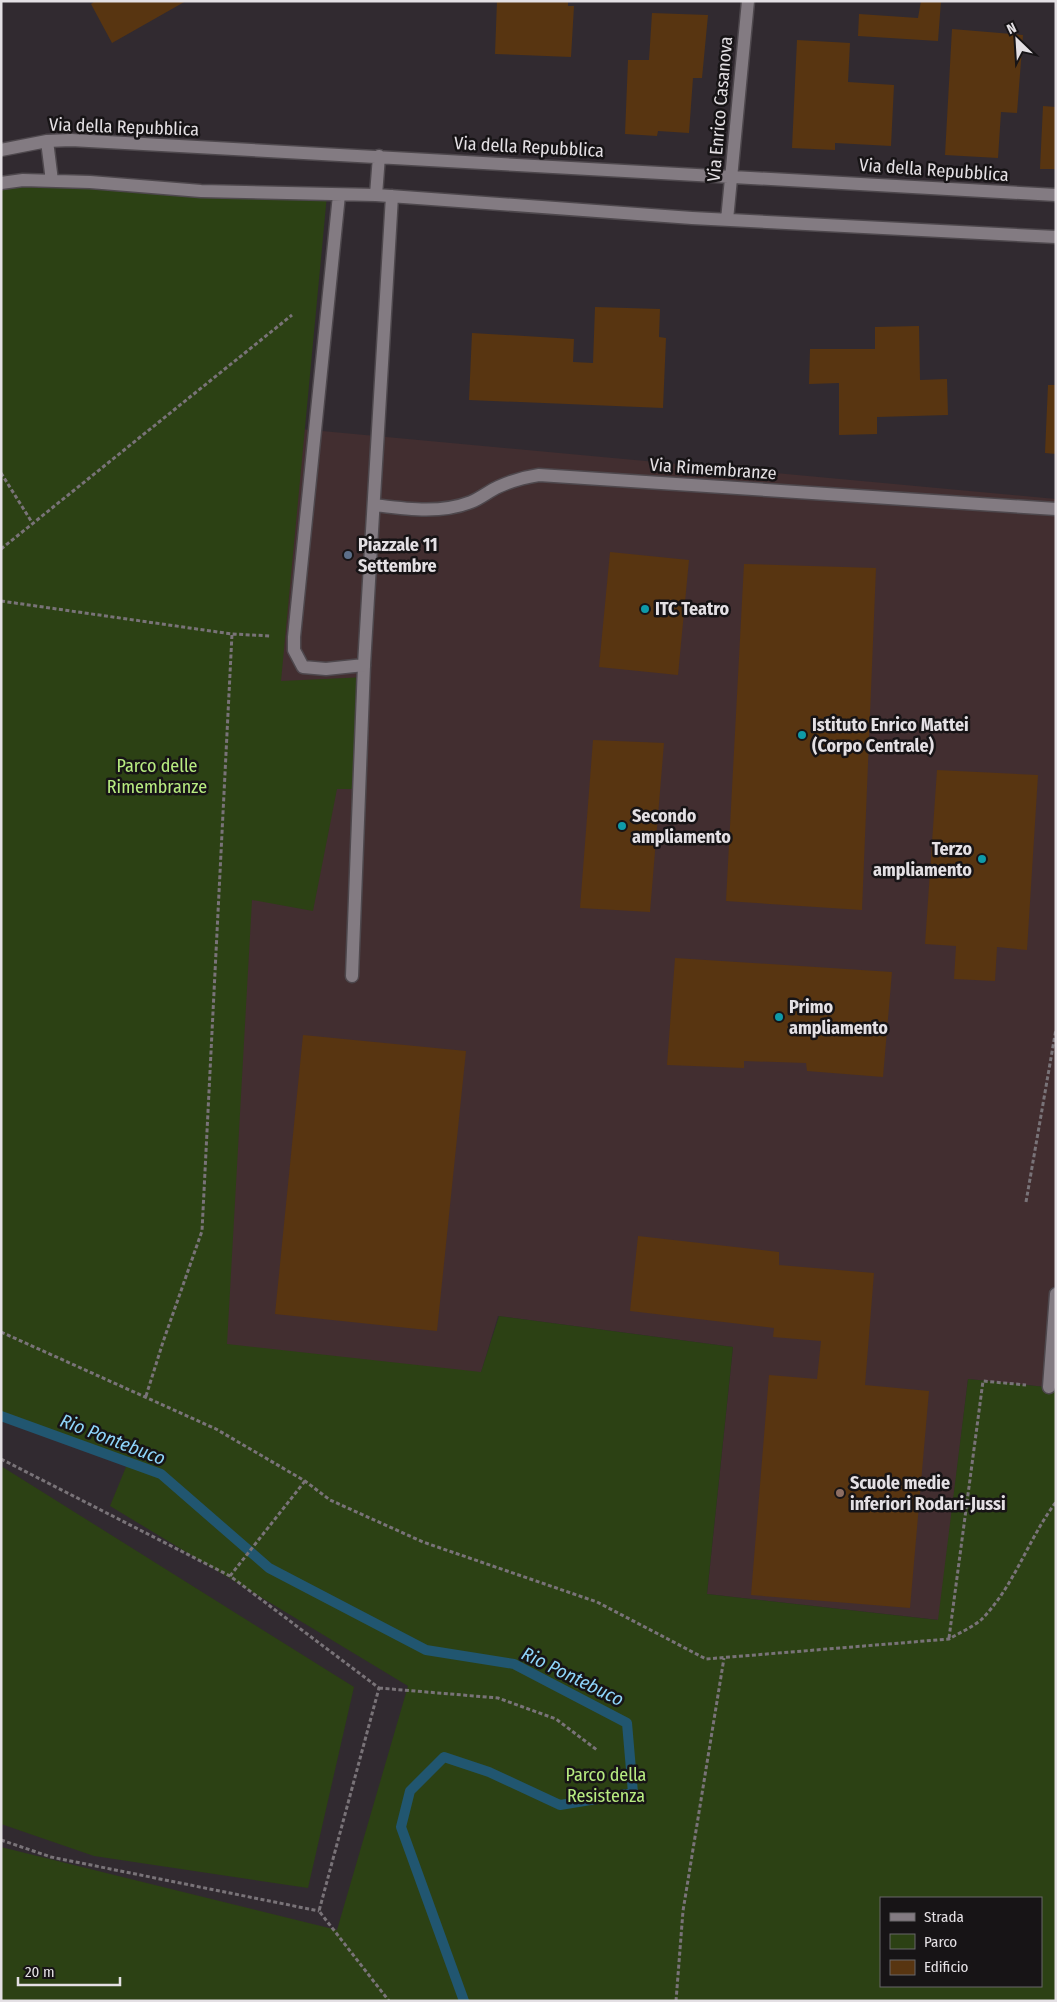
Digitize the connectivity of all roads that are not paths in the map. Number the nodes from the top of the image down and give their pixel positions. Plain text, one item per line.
1 (748, 1) edge
2 (47, 141) junction
3 (1, 150) edge
4 (379, 156) junction
5 (731, 175) junction
6 (52, 180) junction
7 (1, 183) edge
8 (339, 195) junction
9 (376, 195) junction
10 (1056, 195) edge
11 (392, 196) junction
12 (727, 220) junction
13 (1056, 237) edge
14 (375, 505) junction
15 (1056, 509) edge
16 (364, 665) junction
17 (352, 976) dead end
18 (1056, 1294) edge
19 (1049, 1387) road end

1 - 5 street, Via Enrico Casanova
2 - 3 street, Via della Repubblica
2 - 4 street, Via della Repubblica
2 - 6 street, Via della Repubblica
4 - 5 street, Via della Repubblica
4 - 9 street
5 - 10 street, Via della Repubblica
5 - 12 street, Via Enrico Casanova
6 - 7 street
6 - 8 street
8 - 9 street
8 - 16 street
9 - 11 street
11 - 12 street
11 - 14 street
12 - 13 street
14 - 15 street, Via Rimembranze
14 - 16 street
16 - 17 street
18 - 19 street

